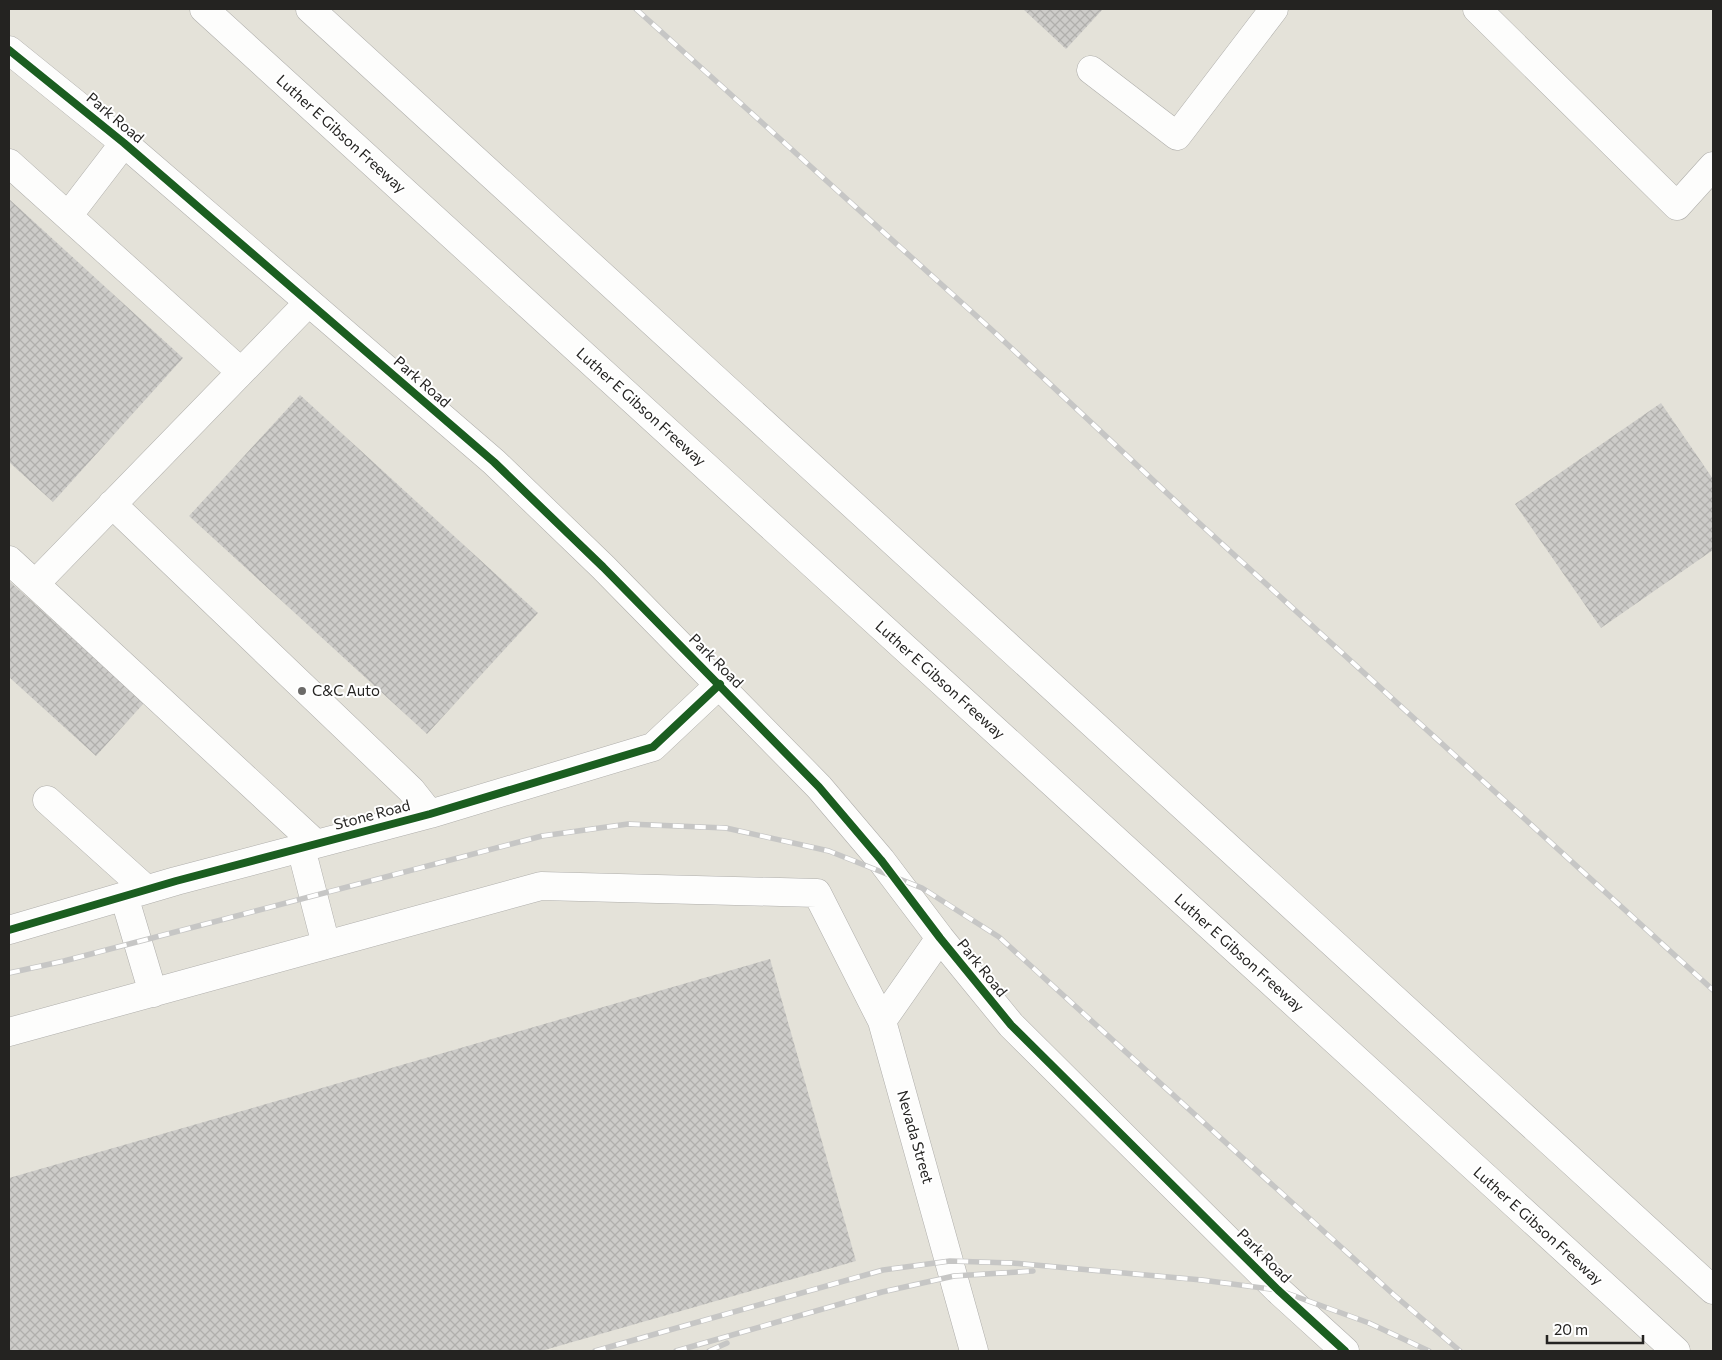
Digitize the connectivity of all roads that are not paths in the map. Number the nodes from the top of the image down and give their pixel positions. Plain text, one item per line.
1 (204, 9) edge
2 (310, 9) edge
3 (1274, 9) edge
4 (1477, 9) edge
5 (9, 50) edge
6 (1091, 70) dead end
7 (124, 142) junction
8 (9, 163) edge
9 (1713, 166) edge
10 (68, 216) junction
11 (308, 303) junction
12 (241, 372) junction
13 (112, 504) junction
14 (9, 560) edge
15 (35, 584) junction
16 (720, 684) junction
17 (47, 800) dead end
18 (430, 814) junction
19 (309, 846) junction
20 (135, 893) junction
21 (9, 930) edge
22 (940, 938) junction
23 (326, 945) junction
24 (152, 992) junction
25 (882, 1021) junction
26 (9, 1032) edge
27 (1713, 1290) edge
28 (974, 1351) edge
29 (1346, 1351) edge
30 (1676, 1351) edge

1 - 30 main road, Luther E Gibson Freeway
2 - 27 main road
3 - 6 main road
4 - 9 main road
5 - 7 main road, Park Road
7 - 10 main road
7 - 11 main road, Park Road
8 - 10 main road
10 - 12 main road
11 - 12 main road
11 - 16 main road, Park Road
12 - 13 main road
13 - 15 main road
13 - 18 main road
14 - 15 main road
15 - 19 main road
16 - 18 main road, Stone Road
16 - 22 main road, Park Road
17 - 20 main road
18 - 19 main road, Stone Road
19 - 20 main road, Stone Road
19 - 23 main road
20 - 21 main road, Stone Road
20 - 24 main road
22 - 25 main road
22 - 29 main road, Park Road
23 - 24 main road
23 - 25 main road, Nevada Street
24 - 26 main road
25 - 28 main road, Nevada Street

